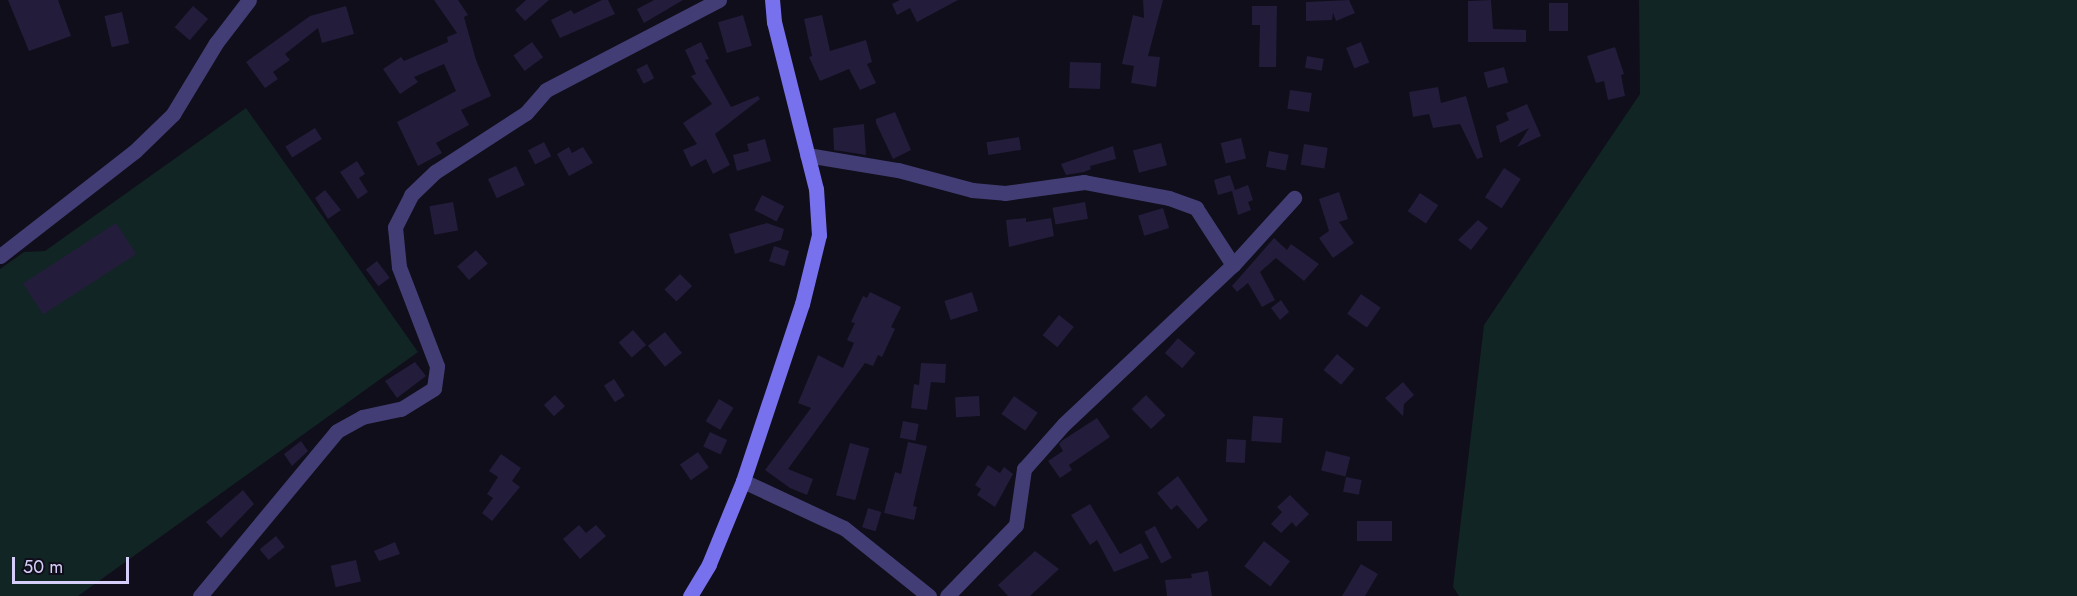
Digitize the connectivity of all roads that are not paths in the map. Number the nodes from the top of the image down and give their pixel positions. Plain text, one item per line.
1 (249, 0) edge
2 (719, 0) edge
3 (772, 0) edge
4 (807, 155) junction
5 (1294, 198) dead end
6 (0, 256) edge
7 (1233, 265) junction
8 (743, 481) junction
9 (200, 596) edge
10 (690, 596) edge
11 (928, 596) edge
12 (947, 596) edge

1 - 6 street
2 - 9 street
3 - 4 main road
4 - 7 street
4 - 8 main road
5 - 7 street
7 - 12 street
8 - 10 main road
8 - 11 street

